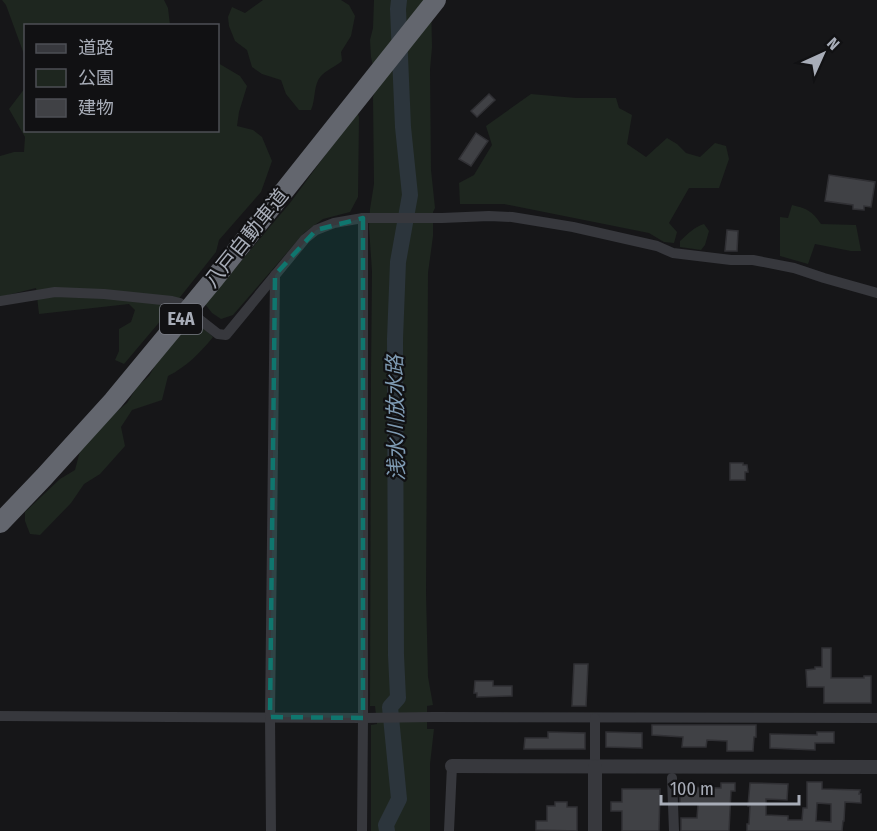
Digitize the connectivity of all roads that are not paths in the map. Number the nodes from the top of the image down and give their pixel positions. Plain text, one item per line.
1 (427, 0) edge
2 (436, 0) edge
3 (349, 103) junction
4 (363, 218) junction
5 (275, 275) junction
6 (877, 292) edge
7 (0, 301) edge
8 (180, 303) dead end
9 (195, 316) dead end
10 (0, 513) edge
11 (0, 523) edge
12 (0, 716) edge
13 (270, 717) junction
14 (363, 718) junction
15 (596, 718) junction
16 (877, 718) edge
17 (452, 766) joint
18 (877, 767) edge
19 (595, 768) junction
20 (672, 778) dead end
21 (271, 831) edge
22 (362, 831) edge
23 (449, 831) edge
24 (595, 831) edge
25 (674, 831) edge

1 - 3 highway, 八戸自動車道 / E4A
2 - 3 highway, 八戸自動車道 / E4A
3 - 10 highway, 八戸自動車道 / E4A
3 - 11 highway, 八戸自動車道 / E4A
4 - 5 street
4 - 6 street
4 - 14 street
5 - 9 street
5 - 13 street
7 - 8 street
12 - 13 street
13 - 14 street
13 - 21 street
14 - 15 street
14 - 22 street
15 - 16 street
15 - 19 street
17 - 19 street
17 - 23 street
18 - 19 street
19 - 24 street
20 - 25 street

